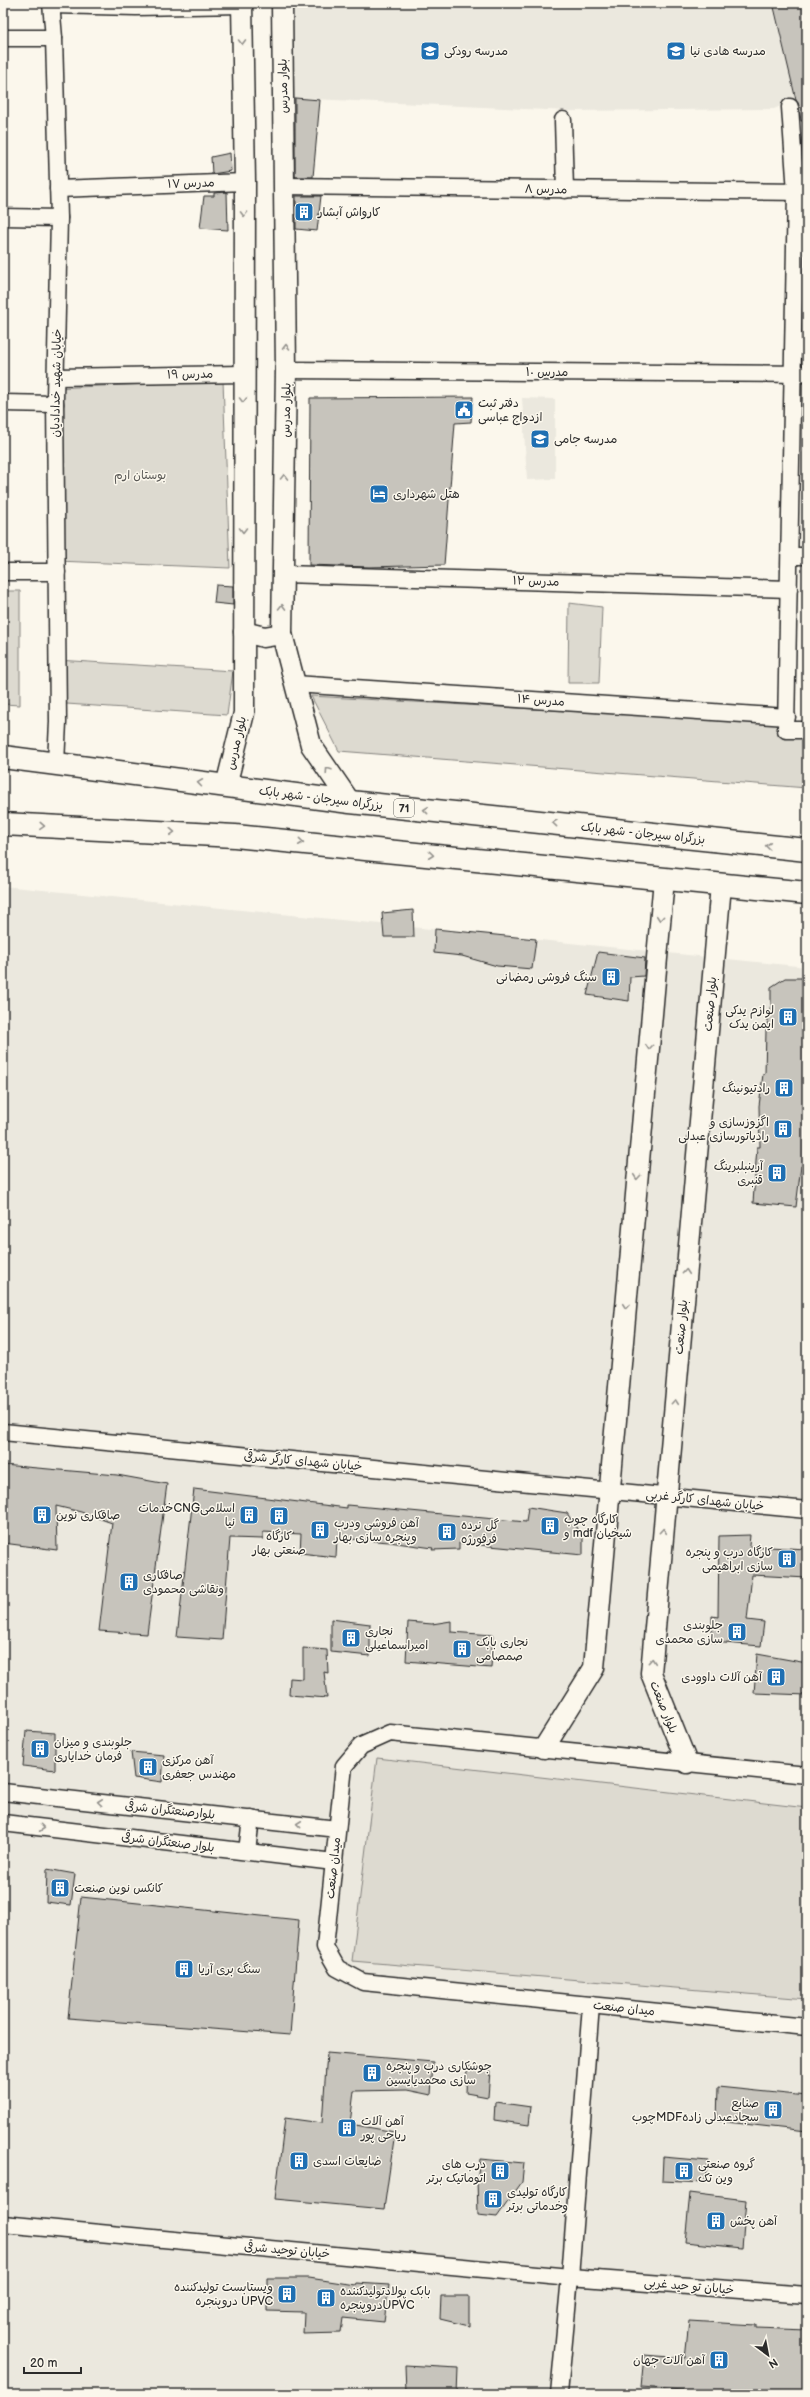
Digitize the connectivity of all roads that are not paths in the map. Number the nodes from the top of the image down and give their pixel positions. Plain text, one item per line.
1 (282, 3) edge
2 (51, 4) edge
3 (242, 4) edge
4 (3, 38) edge
5 (54, 38) junction
6 (790, 107) dead end
7 (563, 120) dead end
8 (244, 182) junction
9 (284, 186) junction
10 (58, 189) junction
11 (565, 190) junction
12 (801, 192) edge
13 (3, 217) edge
14 (59, 218) junction
15 (286, 370) junction
16 (243, 374) junction
17 (800, 374) edge
18 (56, 376) junction
19 (3, 404) edge
20 (55, 404) junction
21 (790, 556) junction
22 (807, 556) edge
23 (3, 572) edge
24 (57, 572) junction
25 (283, 574) junction
26 (789, 589) junction
27 (244, 632) junction
28 (282, 634) junction
29 (295, 684) junction
30 (786, 724) junction
31 (807, 730) edge
32 (3, 757) edge
33 (56, 763) junction
34 (226, 786) junction
35 (350, 802) junction
36 (3, 824) edge
37 (807, 850) edge
38 (664, 879) junction
39 (721, 885) junction
40 (807, 893) edge
41 (3, 1432) edge
42 (606, 1490) junction
43 (666, 1496) junction
44 (807, 1510) edge
45 (544, 1748) junction
46 (687, 1763) junction
47 (807, 1775) edge
48 (3, 1792) edge
49 (251, 1819) junction
50 (3, 1823) edge
51 (337, 1829) junction
52 (246, 1851) junction
53 (334, 1862) junction
54 (591, 2005) junction
55 (807, 2027) edge
56 (3, 2224) edge
57 (570, 2276) junction
58 (807, 2295) edge
59 (559, 2394) edge

1 - 9 street, بلوار مدرس
2 - 3 street
2 - 5 street, خیابان شهید خدادادیان
3 -> 8 street, بلوار مدرس
4 - 5 street
5 - 10 street, خیابان شهید خدادادیان
6 - 12 street
7 - 11 street
8 - 10 street, مدرس ۱۷
8 -> 16 street, بلوار مدرس
9 - 11 street, مدرس ۸
15 -> 9 street, بلوار مدرس
10 - 14 street, خیابان شهید خدادادیان
11 - 12 street, مدرس ۸
12 - 17 street
13 - 14 street
14 - 18 street, خیابان شهید خدادادیان
15 - 17 street, مدرس ۱۰
25 -> 15 street, بلوار مدرس
16 - 18 street, مدرس ۱۹
16 -> 27 street, بلوار مدرس
17 - 21 street
18 - 20 street, خیابان شهید خدادادیان
19 - 20 street
20 - 24 street, خیابان شهید خدادادیان
21 - 22 street
21 - 26 street
23 - 24 street
24 - 33 street, خیابان شهید خدادادیان
25 - 26 street, مدرس ۱۲
28 -> 25 street, بلوار مدرس
26 - 30 street
27 - 28 street
27 - 34 street, بلوار مدرس
28 - 29 street, بلوار مدرس
29 - 30 street, مدرس ۱۴
35 -> 29 street, بلوار مدرس
30 - 31 street, مدرس ۱۴
32 - 33 highway, بزرگراه سیرجان - شهر بابک / 71
34 -> 33 highway, بزرگراه سیرجان - شهر بابک / 71
34 - 35 highway, بزرگراه سیرجان - شهر بابک / 71
37 -> 35 highway, بزرگراه سیرجان - شهر بابک / 71
36 -> 38 highway
38 - 39 highway
38 -> 42 street
39 - 40 highway
43 -> 39 street, بلوار صنعت
41 - 42 street, خیابان شهدای کارگر شرقی
42 - 43 street, خیابان شهدای کارگر غربی
42 - 45 street
43 - 44 street, خیابان شهدای کارگر غربی
46 -> 43 street, بلوار صنعت
45 - 46 street, میدان صنعت
45 - 51 street, میدان صنعت
46 - 47 street, میدان صنعت
49 -> 48 street, بلوارصنعتگران شرقی
51 -> 49 street, بلوارصنعتگران شرقی
49 - 52 street
50 -> 52 street, بلوار صنعتگران شرقی
51 - 53 street, میدان صنعت
52 - 53 street, بلوار صنعتگران شرقی
53 - 54 street, میدان صنعت
54 - 55 street, میدان صنعت
54 - 57 street
56 - 57 street, خیابان توحید شرقی
57 - 58 street, خیابان تو حید غربی
57 - 59 street

